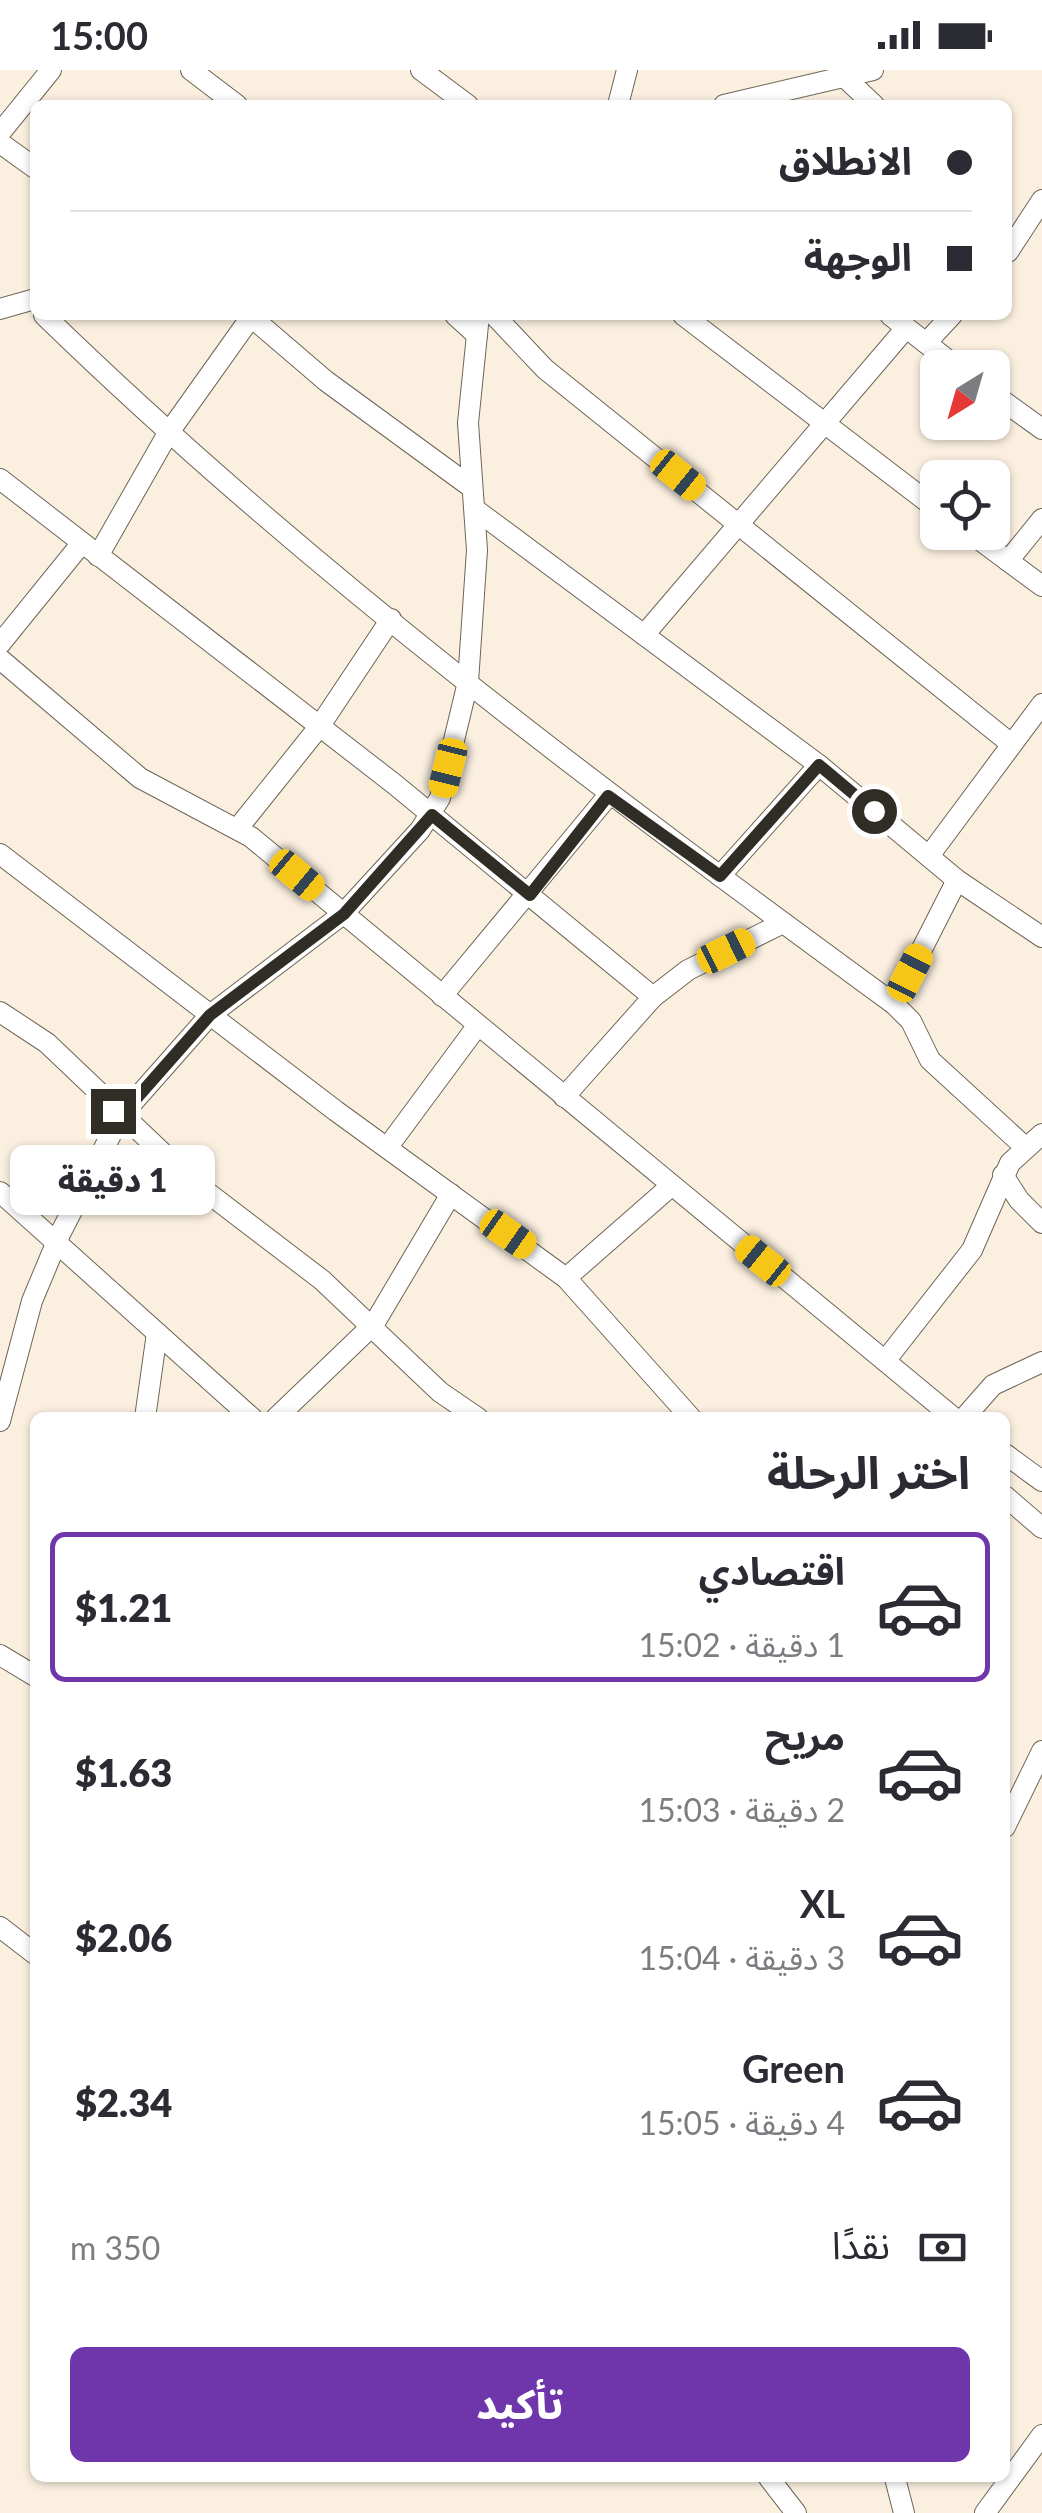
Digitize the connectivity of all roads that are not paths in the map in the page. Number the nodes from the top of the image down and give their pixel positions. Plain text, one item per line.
1 (51, 70) edge
2 (191, 70) edge
3 (421, 70) edge
4 (627, 70) edge
5 (873, 70) edge
6 (840, 74) edge
7 (230, 100) edge
8 (461, 100) edge
9 (619, 100) edge
10 (743, 100) edge
11 (869, 100) edge
12 (0, 133) edge
13 (0, 144) edge
14 (30, 165) edge
15 (1042, 200) edge
16 (1012, 239) edge
17 (30, 306) edge
18 (0, 308) edge
19 (51, 320) edge
20 (247, 320) edge
21 (255, 320) edge
22 (499, 320) edge
23 (689, 320) edge
24 (947, 320) edge
25 (898, 321) edge
26 (478, 325) edge
27 (926, 343) junction
28 (935, 350) edge
29 (1010, 406) edge
30 (825, 426) junction
31 (1042, 429) edge
32 (167, 434) junction
33 (0, 479) edge
34 (471, 486) junction
35 (920, 497) edge
36 (476, 510) junction
37 (1042, 519) edge
38 (738, 523) junction
39 (90, 550) junction
40 (993, 550) edge
41 (1008, 561) junction
42 (1042, 586) edge
43 (391, 619) junction
44 (644, 635) junction
45 (0, 644) edge
46 (0, 659) edge
47 (468, 682) junction
48 (1042, 704) edge
49 (319, 727) junction
50 (1010, 743) junction
51 (819, 765) junction
52 (608, 796) junction
53 (432, 815) junction
54 (238, 828) junction
55 (0, 854) edge
56 (929, 856) junction
57 (720, 876) junction
58 (958, 880) junction
59 (530, 895) junction
60 (344, 914) junction
61 (783, 923) junction
62 (1042, 937) edge
63 (442, 996) junction
64 (653, 996) junction
65 (894, 1004) junction
66 (0, 1012) edge
67 (210, 1015) junction
68 (478, 1025) junction
69 (564, 1097) junction
70 (120, 1117) junction
71 (1033, 1140) edge
72 (387, 1148) junction
73 (1004, 1175) junction
74 (671, 1186) junction
75 (0, 1192) edge
76 (451, 1194) junction
77 (1042, 1223) edge
78 (56, 1242) junction
79 (566, 1278) junction
80 (374, 1324) junction
81 (158, 1333) junction
82 (885, 1361) junction
83 (1042, 1362) edge
84 (145, 1412) edge
85 (245, 1412) edge
86 (282, 1412) edge
87 (469, 1412) edge
88 (685, 1412) edge
89 (947, 1412) edge
90 (969, 1412) edge
91 (0, 1420) edge
92 (1010, 1458) edge
93 (1042, 1480) edge
94 (1010, 1500) edge
95 (1042, 1528) edge
96 (0, 1654) edge
97 (30, 1673) edge
98 (1042, 1751) edge
99 (1010, 1817) edge
100 (0, 1928) edge
101 (30, 1950) edge
102 (1042, 2435) edge
103 (1010, 2478) edge
104 (771, 2482) edge
105 (896, 2482) edge
106 (1007, 2482) edge
107 (796, 2513) edge
108 (904, 2513) edge
109 (984, 2513) edge

1 - 12 street
2 - 7 street
3 - 8 street
4 - 9 street
5 - 6 street
6 - 10 street
6 - 11 street
13 - 14 street
15 - 16 street
17 - 18 street
19 - 32 street
20 - 32 street
21 - 34 street
22 - 38 street
23 - 30 street
24 - 27 street
25 - 27 street
25 - 30 street
26 - 34 street
27 - 28 street
29 - 31 street
30 - 35 street
30 - 38 street
32 - 39 street
32 - 43 street
33 - 39 street
34 - 36 street
36 - 44 street
36 - 47 street
37 - 41 street
38 - 44 street
38 - 50 street
39 - 45 street
39 - 49 street
40 - 41 street
41 - 42 street
43 - 47 street
43 - 49 street
44 - 51 street
46 - 54 street
47 - 52 street
47 - 53 street
48 - 50 street
49 - 53 street
49 - 54 street
50 - 56 street
51 - 56 street
51 - 57 street
52 - 57 street
52 - 59 street
53 - 59 street
53 - 60 street
54 - 60 street
55 - 67 street
56 - 58 street
57 - 61 street
58 - 62 street
58 - 65 street
59 - 63 street
59 - 64 street
60 - 63 street
60 - 67 street
61 - 64 street
61 - 65 street
63 - 68 street
64 - 69 street
65 - 71 street
66 - 70 street
67 - 70 street
67 - 72 street
68 - 69 street
68 - 72 street
69 - 74 street
70 - 78 street
70 - 80 street
71 - 73 street
72 - 76 street
73 - 77 street
73 - 82 street
74 - 79 street
74 - 82 street
75 - 78 street
76 - 79 street
76 - 80 street
78 - 81 street
78 - 91 street
79 - 88 street
80 - 86 street
80 - 87 street
81 - 84 street
81 - 85 street
82 - 89 street
83 - 90 street
92 - 93 street
94 - 95 street
96 - 97 street
98 - 99 street
100 - 101 street
102 - 103 street
104 - 107 street
105 - 108 street
106 - 109 street

